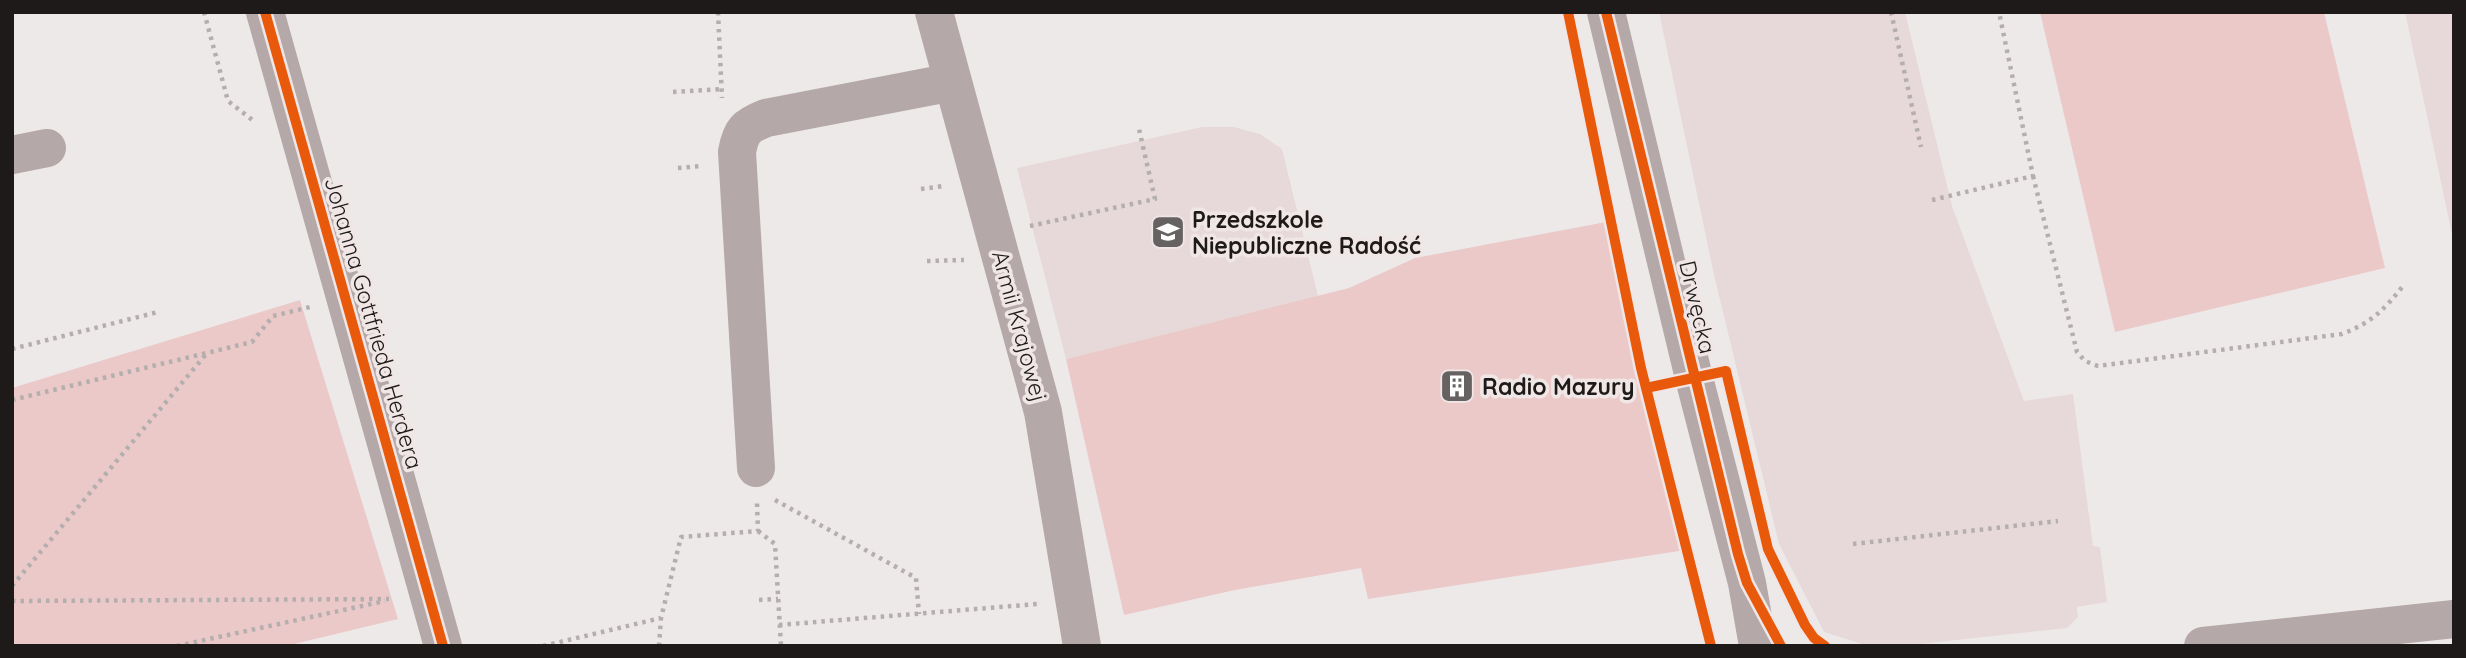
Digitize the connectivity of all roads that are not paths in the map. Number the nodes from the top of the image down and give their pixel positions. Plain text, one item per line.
1 (265, 12) edge
2 (934, 12) edge
3 (1606, 12) edge
4 (953, 82) junction
5 (756, 479) road end
6 (1747, 583) junction
7 (2454, 619) edge
8 (443, 646) edge
9 (1082, 646) edge
10 (1758, 646) edge
11 (1781, 646) edge
12 (2203, 646) edge

1 - 8 street, Johanna Gottfrieda Herdera
2 - 4 street, Armii Krajowej
3 - 6 street, Drwęcka
4 - 5 street
4 - 9 street, Armii Krajowej
6 - 10 street, Drwęcka
6 - 11 street, Drwęcka
7 - 12 street

